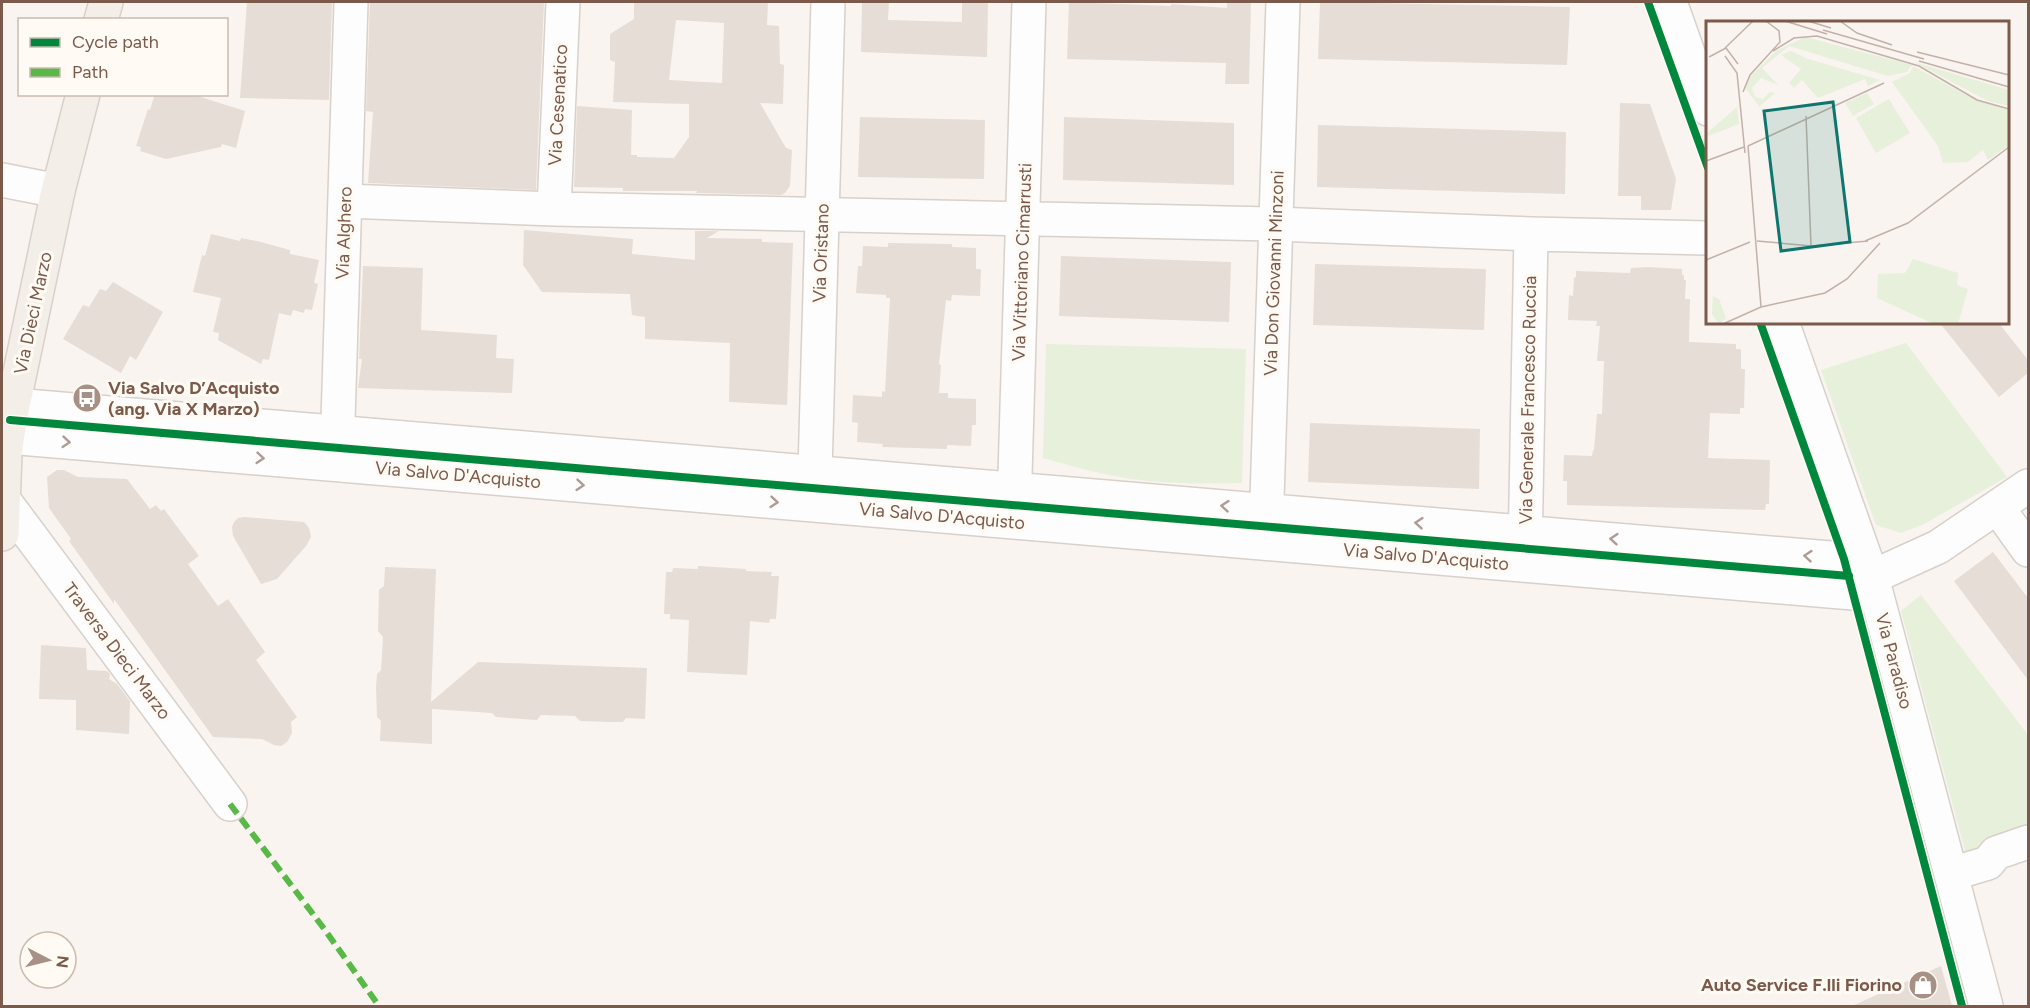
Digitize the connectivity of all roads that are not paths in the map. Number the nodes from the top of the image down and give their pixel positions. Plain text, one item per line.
1 (106, 2) edge
2 (351, 2) edge
3 (563, 2) edge
4 (828, 2) edge
5 (1029, 2) edge
6 (1283, 2) edge
7 (1670, 2) edge
8 (102, 18) edge
9 (1704, 88) edge
10 (82, 96) edge
11 (2, 180) edge
12 (58, 191) junction
13 (345, 201) junction
14 (554, 209) junction
15 (823, 215) junction
16 (1023, 220) junction
17 (1275, 224) junction
18 (1531, 234) junction
19 (1706, 238) edge
20 (1783, 324) edge
21 (8, 421) edge
22 (338, 432) junction
23 (337, 465) junction
24 (815, 472) junction
25 (2028, 486) edge
26 (1015, 489) junction
27 (3, 499) junction
28 (812, 505) junction
29 (1998, 508) junction
30 (1268, 510) junction
31 (1014, 522) junction
32 (1526, 532) junction
33 (2, 534) edge
34 (1266, 543) junction
35 (2028, 550) edge
36 (1523, 565) junction
37 (1871, 578) junction
38 (230, 804) dead end
39 (2028, 842) edge
40 (2028, 860) edge
41 (1988, 863) junction
42 (1951, 874) junction
43 (1986, 1006) edge

1 - 8 main road
2 - 13 street, Via Alghero
3 - 14 street, Via Cesenatico
4 - 15 street, Via Oristano
5 - 16 street, Via Vittoriano Cimarrusti
6 - 17 street, Via Don Giovanni Minzoni
7 - 9 street
10 - 12 main road, Via Dieci Marzo
11 - 12 street
12 - 21 main road, Via Dieci Marzo
13 - 14 street
13 - 22 street, Via Alghero
14 - 15 street
15 - 16 street
15 - 24 street, Via Oristano
16 - 17 street
16 - 26 street, Via Vittoriano Cimarrusti
17 - 18 street
17 - 30 street, Via Don Giovanni Minzoni
18 - 19 street
18 - 32 street, Via Generale Francesco Ruccia
20 - 37 street, Via Paradiso
21 - 22 street, Via Salvo D'Acquisto
21 -> 23 street, Via Salvo D'Acquisto
21 - 27 main road, Via Dieci Marzo
22 - 23 street, Via Alghero
22 - 24 street, Via Salvo D'Acquisto
23 -> 28 street, Via Salvo D'Acquisto
24 - 26 street, Via Salvo D'Acquisto
24 - 28 street, Via Oristano
25 - 29 street
30 -> 26 street, Via Salvo D'Acquisto
26 - 31 street, Via Vittoriano Cimarrusti
27 - 33 main road, Via Dieci Marzo
27 - 38 street, Traversa Dieci Marzo
28 - 31 street, Via Salvo D'Acquisto
29 - 35 street
29 - 37 street
32 -> 30 street, Via Salvo D'Acquisto
30 - 34 street, Via Don Giovanni Minzoni
31 - 34 street, Via Salvo D'Acquisto
32 - 36 street, Via Generale Francesco Ruccia
37 -> 32 street, Via Salvo D'Acquisto
34 - 36 street, Via Salvo D'Acquisto
36 - 37 street, Via Salvo D'Acquisto
37 - 42 street, Via Paradiso
39 - 41 street
40 - 41 street
41 - 42 street
42 - 43 street, Via Paradiso

